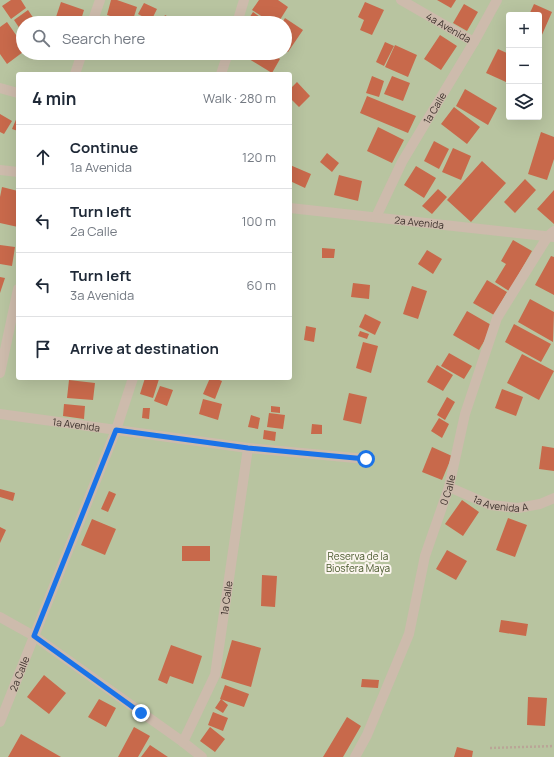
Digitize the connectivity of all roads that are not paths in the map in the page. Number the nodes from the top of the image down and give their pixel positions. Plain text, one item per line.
1 (100, 0) edge
2 (244, 0) edge
3 (401, 0) edge
4 (497, 0) edge
5 (94, 16) edge
6 (239, 16) edge
7 (474, 42) junction
8 (80, 60) edge
9 (226, 60) edge
10 (76, 72) edge
11 (222, 72) edge
12 (0, 88) edge
13 (16, 92) edge
14 (0, 170) edge
15 (16, 172) edge
16 (292, 208) edge
17 (376, 217) junction
18 (552, 235) edge
19 (16, 298) edge
20 (0, 373) edge
21 (132, 380) edge
22 (0, 414) edge
23 (116, 430) junction
24 (248, 448) junction
25 (366, 459) dead end
26 (449, 487) junction
27 (554, 498) edge
28 (0, 617) edge
29 (34, 636) junction
30 (0, 722) edge
31 (183, 742) junction
32 (202, 757) edge
33 (355, 757) edge

1 - 5 street
2 - 6 street
3 - 7 street, 4a Avenida
4 - 7 street, 1a Calle
7 - 17 street, 1a Calle
8 - 10 street
9 - 11 street
12 - 13 street
14 - 15 street
16 - 17 street, 2a Avenida
17 - 18 street, 2a Avenida
18 - 26 street, 0 Calle
19 - 20 street
21 - 23 street, 2a Calle
22 - 23 street, 1a Avenida
23 - 24 street, 1a Avenida
23 - 29 street, 2a Calle
24 - 25 street, 1a Avenida
24 - 31 street, 1a Calle
26 - 27 street, 1a Avenida A
26 - 33 street, 0 Calle
28 - 29 street
29 - 30 street, 2a Calle
29 - 31 street
31 - 32 street

